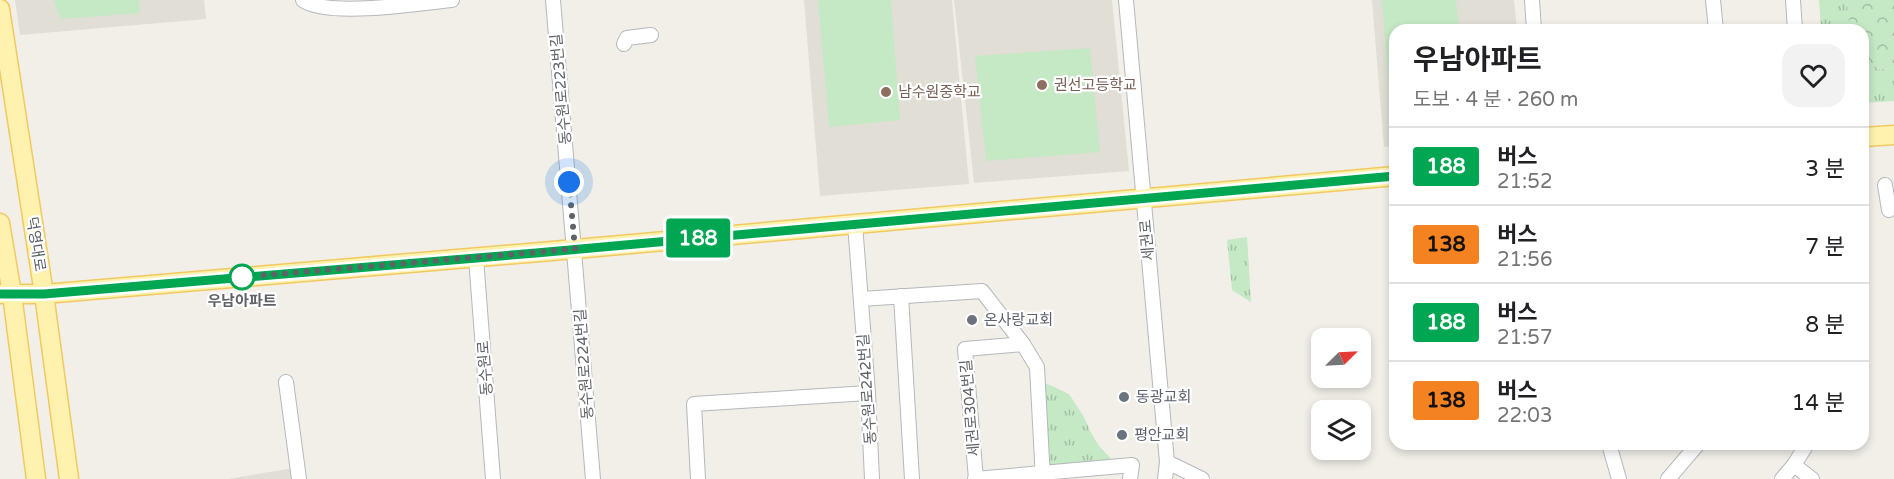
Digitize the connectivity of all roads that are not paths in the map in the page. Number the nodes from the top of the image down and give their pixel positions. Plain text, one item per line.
1 (303, 0) edge
2 (452, 0) edge
3 (554, 0) edge
4 (1126, 0) edge
5 (1532, 0) edge
6 (1713, 0) edge
7 (1793, 0) edge
8 (0, 9) edge
9 (1534, 24) edge
10 (1715, 24) edge
11 (1795, 24) edge
12 (651, 35) dead end
13 (624, 44) dead end
14 (1894, 135) edge
15 (1869, 137) edge
16 (1389, 177) edge
17 (1885, 185) dead end
18 (1143, 198) junction
19 (1889, 210) dead end
20 (0, 223) edge
21 (855, 224) junction
22 (575, 249) junction
23 (476, 258) junction
24 (6, 294) edge
25 (44, 294) junction
26 (901, 296) junction
27 (861, 299) junction
28 (1023, 344) junction
29 (286, 382) dead end
30 (868, 393) junction
31 (1614, 450) edge
32 (1693, 450) edge
33 (1803, 450) edge
34 (1167, 462) junction
35 (1794, 465) junction
36 (1043, 476) edge
37 (36, 479) edge
38 (69, 479) edge
39 (299, 479) edge
40 (494, 479) edge
41 (593, 479) edge
42 (698, 479) edge
43 (872, 479) edge
44 (912, 479) edge
45 (976, 479) edge
46 (1130, 479) edge
47 (1166, 479) edge
48 (1202, 479) edge
49 (1619, 479) edge
50 (1668, 479) edge
51 (1782, 479) edge
52 (1812, 479) edge

1 - 2 street
3 - 22 street, 동수원로223번길
4 - 18 street, 세권로
5 - 9 street
6 - 10 street
7 - 11 street
8 - 25 main road, 덕영대로
12 - 13 street
14 - 15 main road
16 - 18 main road
17 - 19 street
18 - 21 main road
18 - 34 street, 세권로
20 - 24 main road
21 - 22 main road
21 - 27 street, 동수원로242번길
22 - 23 main road
22 - 41 street, 동수원로224번길
23 - 25 main road
23 - 40 street, 동수원로
24 - 25 main road
24 - 37 main road
25 - 38 main road, 덕영대로
26 - 27 street
26 - 28 street
26 - 44 street
27 - 30 street, 동수원로242번길
28 - 36 street
28 - 45 street, 세권로304번길
29 - 39 street
30 - 42 street
30 - 43 street, 동수원로242번길
31 - 49 street
32 - 50 street
33 - 35 street
34 - 47 street, 세권로
34 - 48 street
35 - 51 street
35 - 52 street
36 - 45 street, 세권로304번길
36 - 46 street, 세권로304번길

